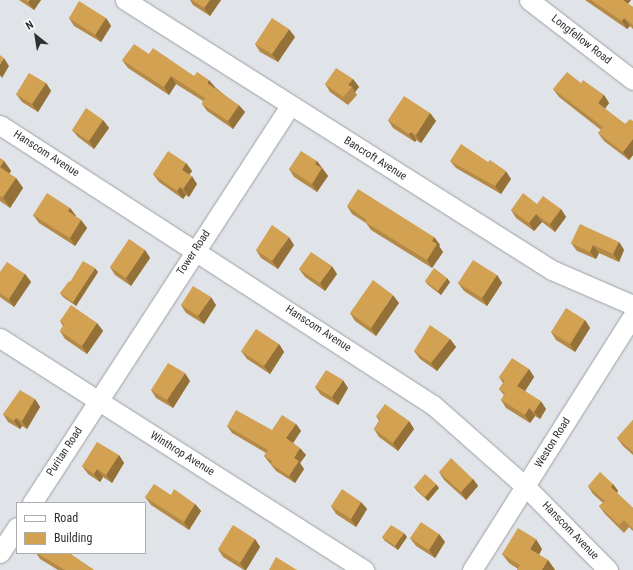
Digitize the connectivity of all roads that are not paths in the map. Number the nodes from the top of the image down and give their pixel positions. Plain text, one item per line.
1 (125, 0) edge
2 (529, 0) edge
3 (633, 80) edge
4 (290, 106) junction
5 (0, 124) edge
6 (196, 250) junction
7 (633, 305) edge
8 (633, 315) edge
9 (0, 338) edge
10 (98, 401) junction
11 (525, 486) junction
12 (33, 502) edge
13 (16, 529) edge
14 (0, 553) edge
15 (364, 570) edge
16 (472, 570) edge
17 (608, 570) edge

1 - 4 street, Bancroft Avenue
2 - 3 street, Longfellow Road
4 - 6 street, Tower Road
4 - 7 street, Bancroft Avenue
5 - 6 street, Hanscom Avenue
6 - 10 street, Tower Road
6 - 11 street, Hanscom Avenue
8 - 11 street, Weston Road
9 - 10 street, Winthrop Avenue
10 - 12 street, Puritan Road
10 - 15 street, Winthrop Avenue
11 - 16 street, Weston Road
11 - 17 street, Hanscom Avenue
13 - 14 street

